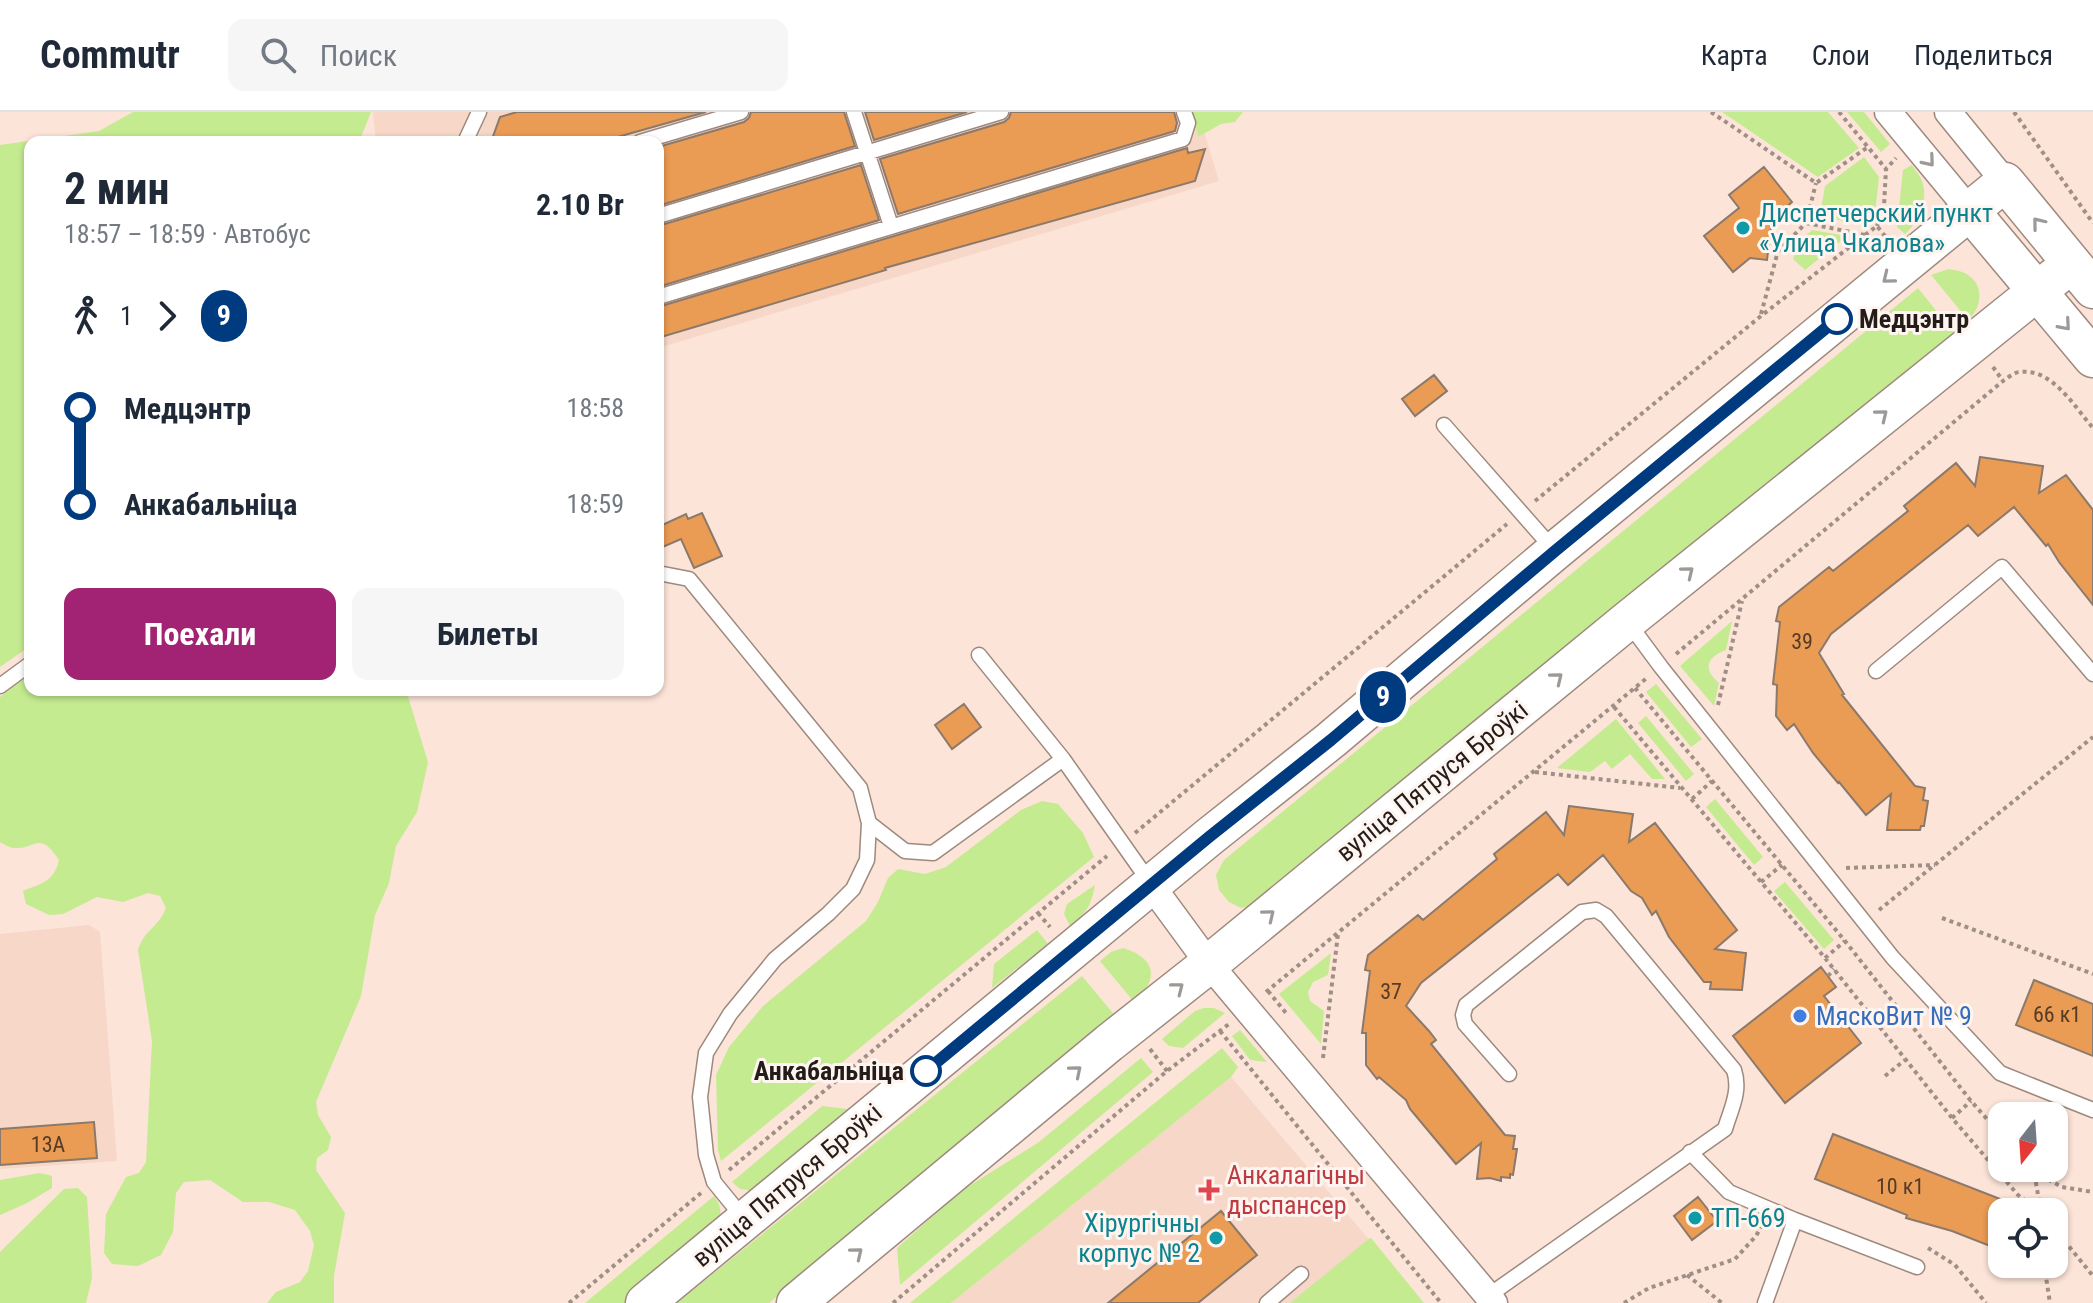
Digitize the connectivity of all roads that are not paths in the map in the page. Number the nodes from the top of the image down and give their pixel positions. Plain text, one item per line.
1 (479, 112) edge
2 (741, 112) edge
3 (854, 112) edge
4 (1001, 112) edge
5 (1184, 112) edge
6 (1888, 112) edge
7 (1948, 112) edge
8 (468, 136) edge
9 (660, 136) edge
10 (866, 152) junction
11 (2005, 182) junction
12 (1970, 211) junction
13 (664, 214) edge
14 (891, 226) junction
15 (2082, 277) edge
16 (2036, 292) junction
17 (664, 295) edge
18 (2093, 358) edge
19 (1444, 425) dead end
20 (1555, 551) junction
21 (664, 574) edge
22 (1627, 621) junction
23 (979, 655) dead end
24 (24, 668) edge
25 (1876, 671) dead end
26 (2093, 674) edge
27 (0, 686) edge
28 (1063, 759) junction
29 (869, 823) junction
30 (1151, 885) junction
31 (1209, 964) junction
32 (1509, 1074) dead end
33 (2093, 1110) edge
34 (1690, 1152) junction
35 (745, 1220) junction
36 (1795, 1220) junction
37 (1917, 1267) dead end
38 (1301, 1274) dead end
39 (1491, 1299) edge
40 (645, 1303) edge
41 (796, 1303) edge
42 (1267, 1303) edge
43 (1765, 1303) edge

1 - 8 lane
2 - 9 lane
3 - 10 lane
4 - 10 lane
5 - 14 lane
6 -> 12 street
7 - 11 street
10 - 13 lane
10 - 14 lane
11 - 12 main road, вуліца Пятруся Броўкі
15 -> 11 main road
12 - 16 main road
12 -> 20 main road, вуліца Пятруся Броўкі
14 - 17 lane
15 - 16 main road, вуліца Пятруся Броўкі
16 -> 18 main road
22 -> 16 main road, вуліца Пятруся Броўкі
19 - 20 lane
20 - 30 main road, вуліца Пятруся Броўкі
21 - 29 lane
31 -> 22 main road, вуліца Пятруся Броўкі
22 - 33 lane
23 - 28 lane
24 - 27 lane
25 - 26 lane
28 - 29 lane
28 - 30 lane
29 - 35 lane
30 - 31 street
30 - 35 main road, вуліца Пятруся Броўкі
31 - 39 street
41 -> 31 main road, вуліца Пятруся Броўкі
32 - 34 lane
34 - 36 lane
34 - 39 lane
35 - 40 main road, вуліца Пятруся Броўкі
36 - 37 lane
36 - 43 lane
38 - 42 lane

